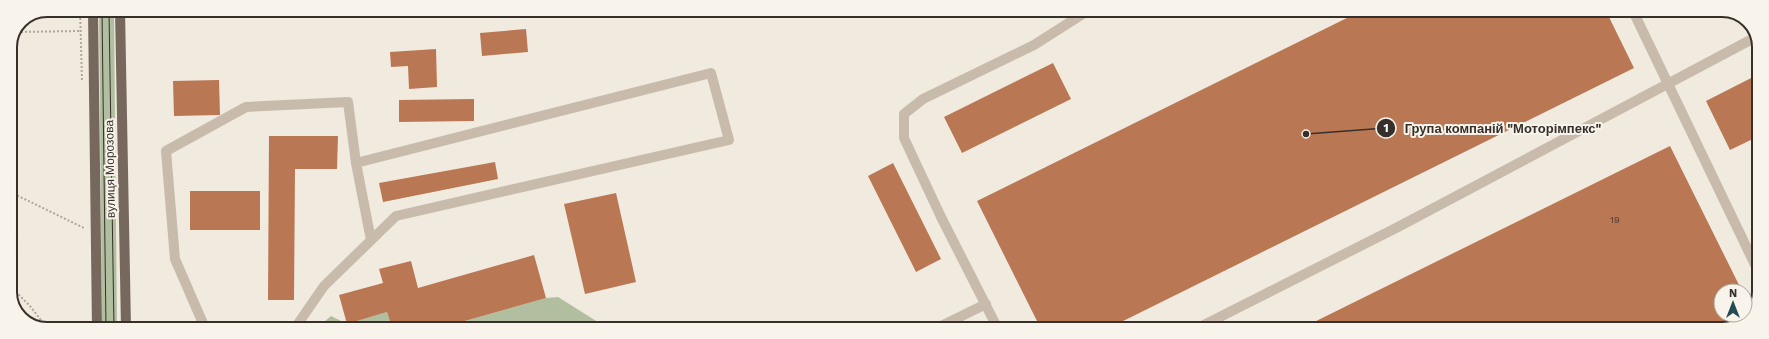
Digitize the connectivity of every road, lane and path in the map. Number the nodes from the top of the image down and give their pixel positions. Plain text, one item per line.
1 (93, 17) edge
2 (120, 17) edge
3 (1078, 17) edge
4 (1636, 17) edge
5 (21, 32) edge
6 (80, 32) dead end
7 (1751, 40) edge
8 (1668, 84) junction
9 (356, 163) junction
10 (17, 195) edge
11 (84, 228) dead end
12 (371, 240) junction
13 (1752, 259) edge
14 (17, 293) edge
15 (986, 304) junction
16 (41, 321) edge
17 (97, 322) edge
18 (126, 322) edge
19 (202, 322) edge
20 (299, 322) edge
21 (949, 322) edge
22 (995, 322) edge
23 (1210, 322) edge

1 - 17 main road, вулиця Морозова
2 - 18 main road, вулиця Морозова
3 - 15 lane
4 - 8 lane
5 - 6 path
7 - 8 lane
8 - 13 lane
8 - 23 lane
9 - 12 lane
9 - 12 lane
9 - 19 lane
10 - 11 path
12 - 20 lane
14 - 16 path
15 - 21 lane
15 - 22 lane

